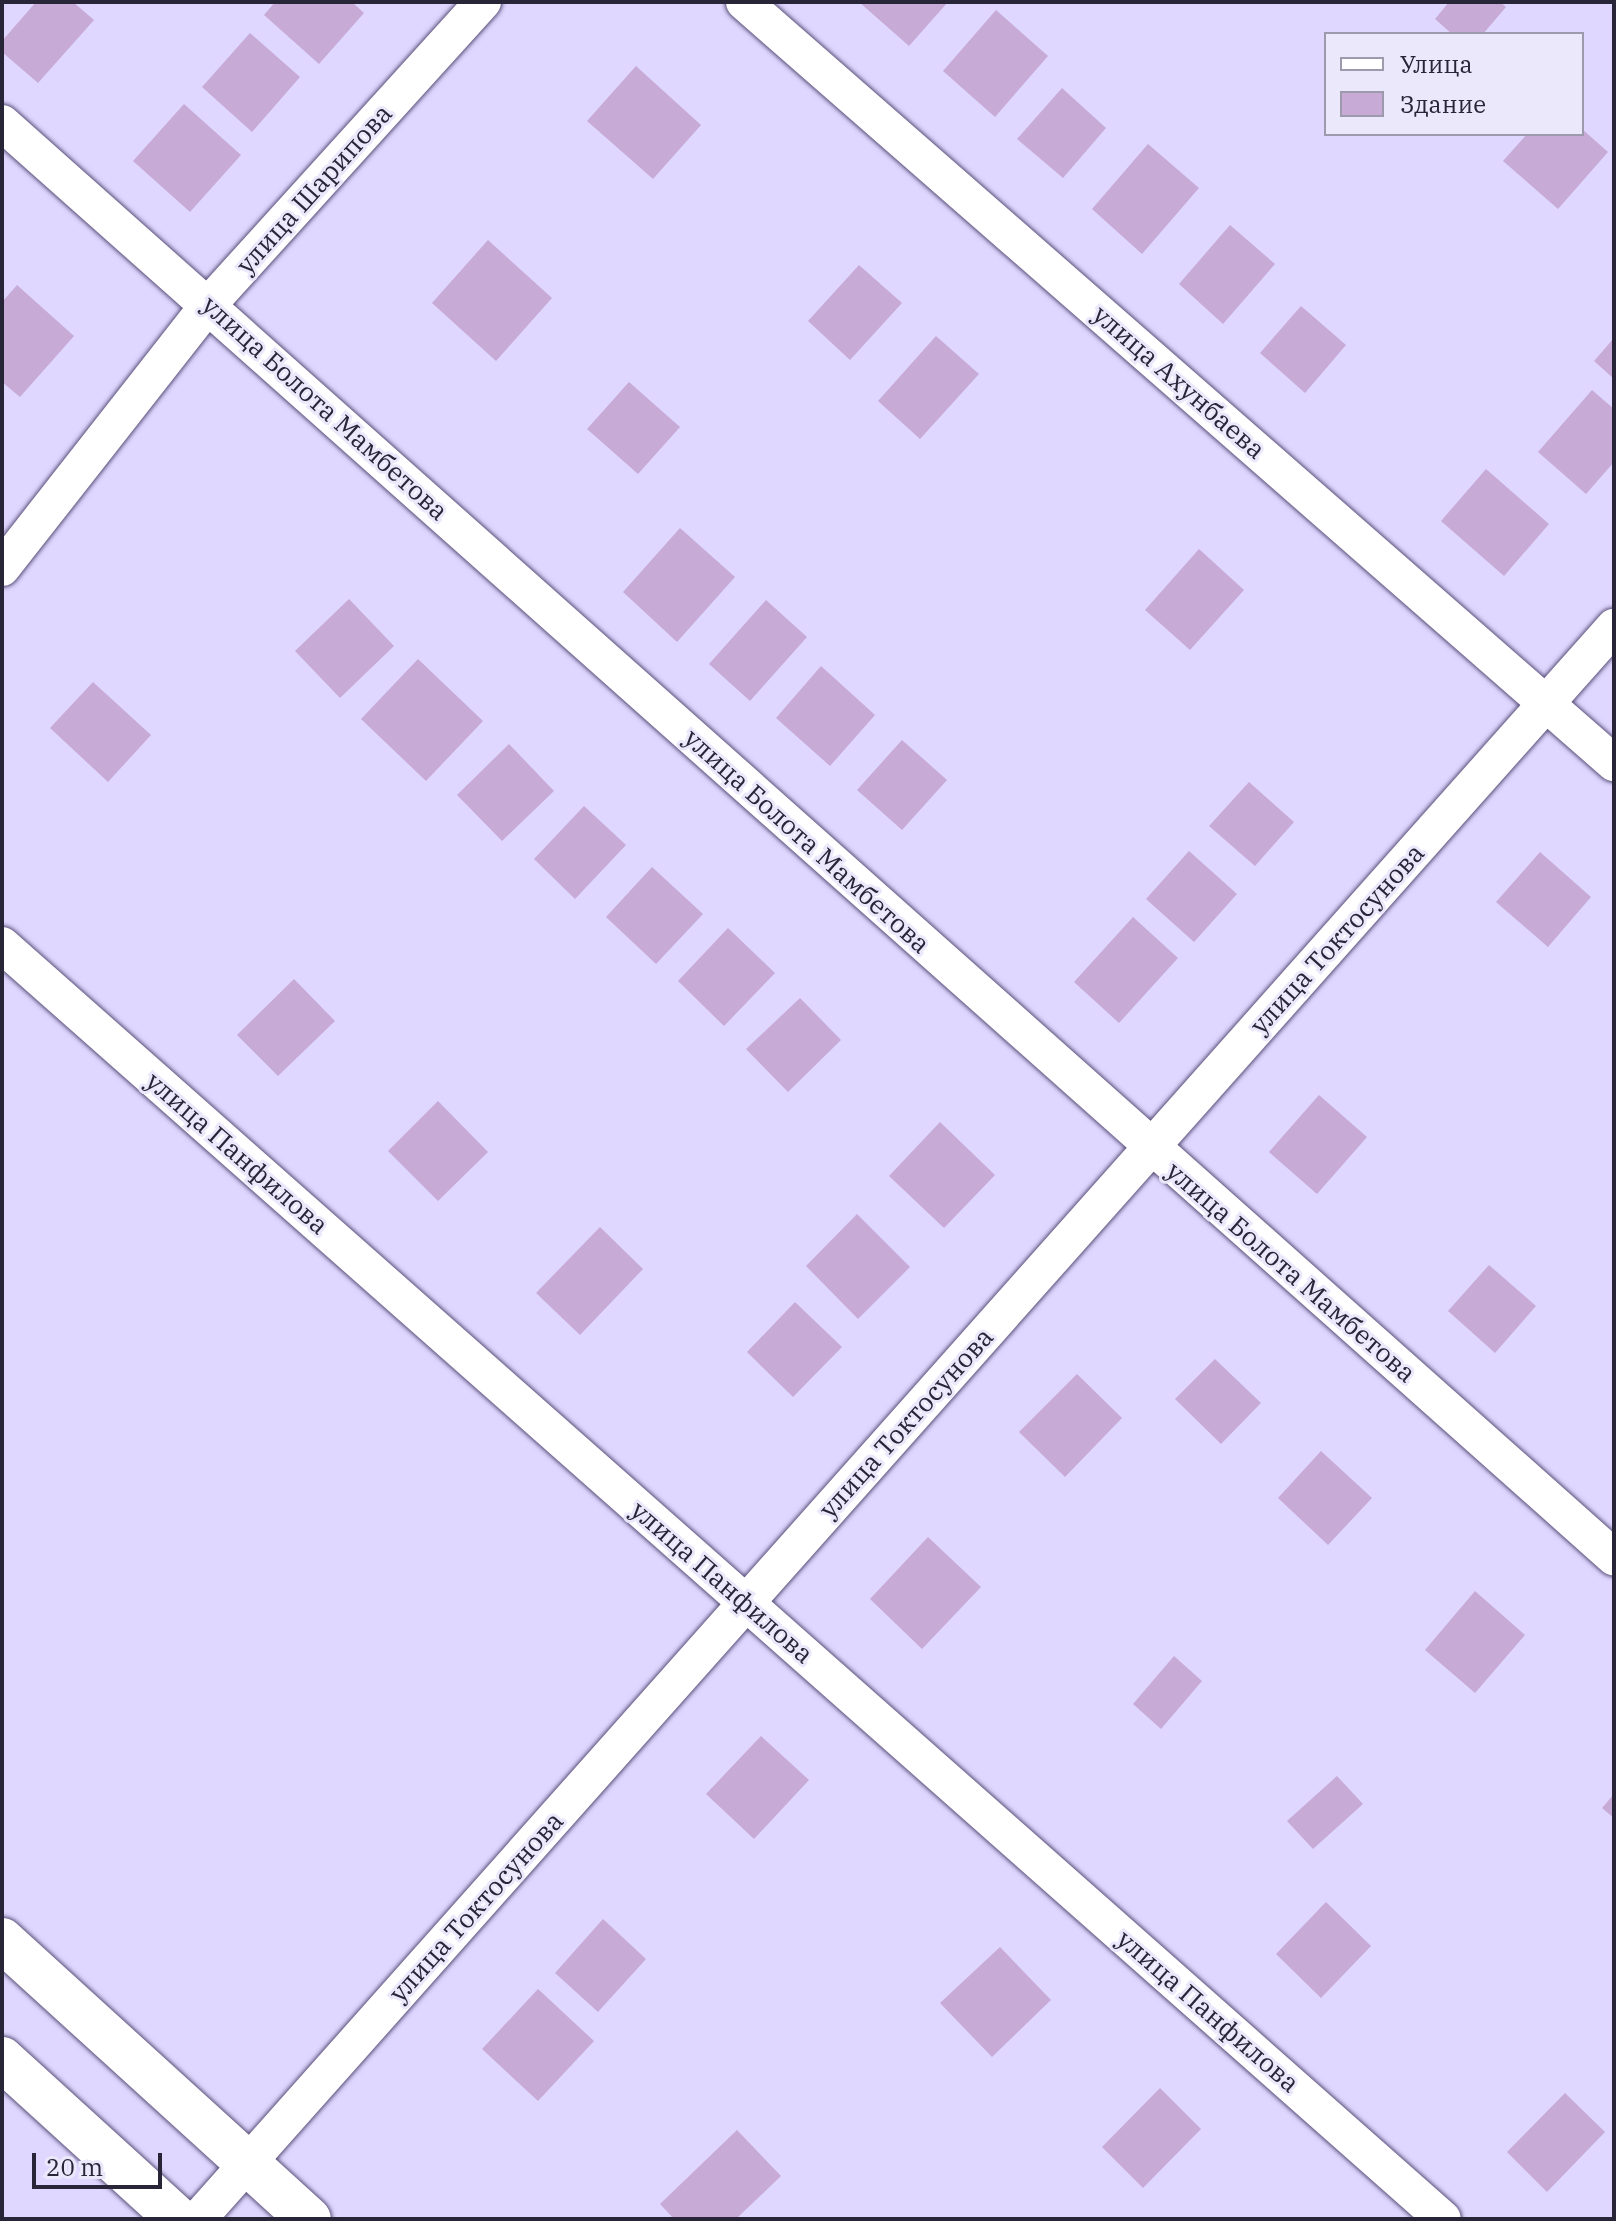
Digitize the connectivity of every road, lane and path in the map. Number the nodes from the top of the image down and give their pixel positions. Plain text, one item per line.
1 (483, 2) edge
2 (744, 2) edge
3 (2, 123) edge
4 (209, 304) junction
5 (2, 568) edge
6 (1614, 627) edge
7 (1547, 703) junction
8 (1614, 763) edge
9 (2, 945) edge
10 (1151, 1148) junction
11 (1614, 1557) edge
12 (746, 1603) junction
13 (2, 1940) edge
14 (2, 2059) edge
15 (248, 2163) junction
16 (178, 2219) edge
17 (198, 2219) edge
18 (309, 2219) edge
19 (1443, 2219) edge

1 - 4 street, улица Шарипова
2 - 7 street, улица Ахунбаева
3 - 4 street, улица Болота Мамбетова
4 - 5 street, улица Шарипова
4 - 10 street, улица Болота Мамбетова
6 - 7 street, улица Токтосунова
7 - 8 street, улица Ахунбаева
7 - 10 street, улица Токтосунова
9 - 12 street, улица Панфилова
10 - 11 street, улица Болота Мамбетова
10 - 12 street, улица Токтосунова
12 - 15 street, улица Токтосунова
12 - 19 street, улица Панфилова
13 - 15 street
14 - 16 street
15 - 17 street, улица Токтосунова
15 - 18 street

